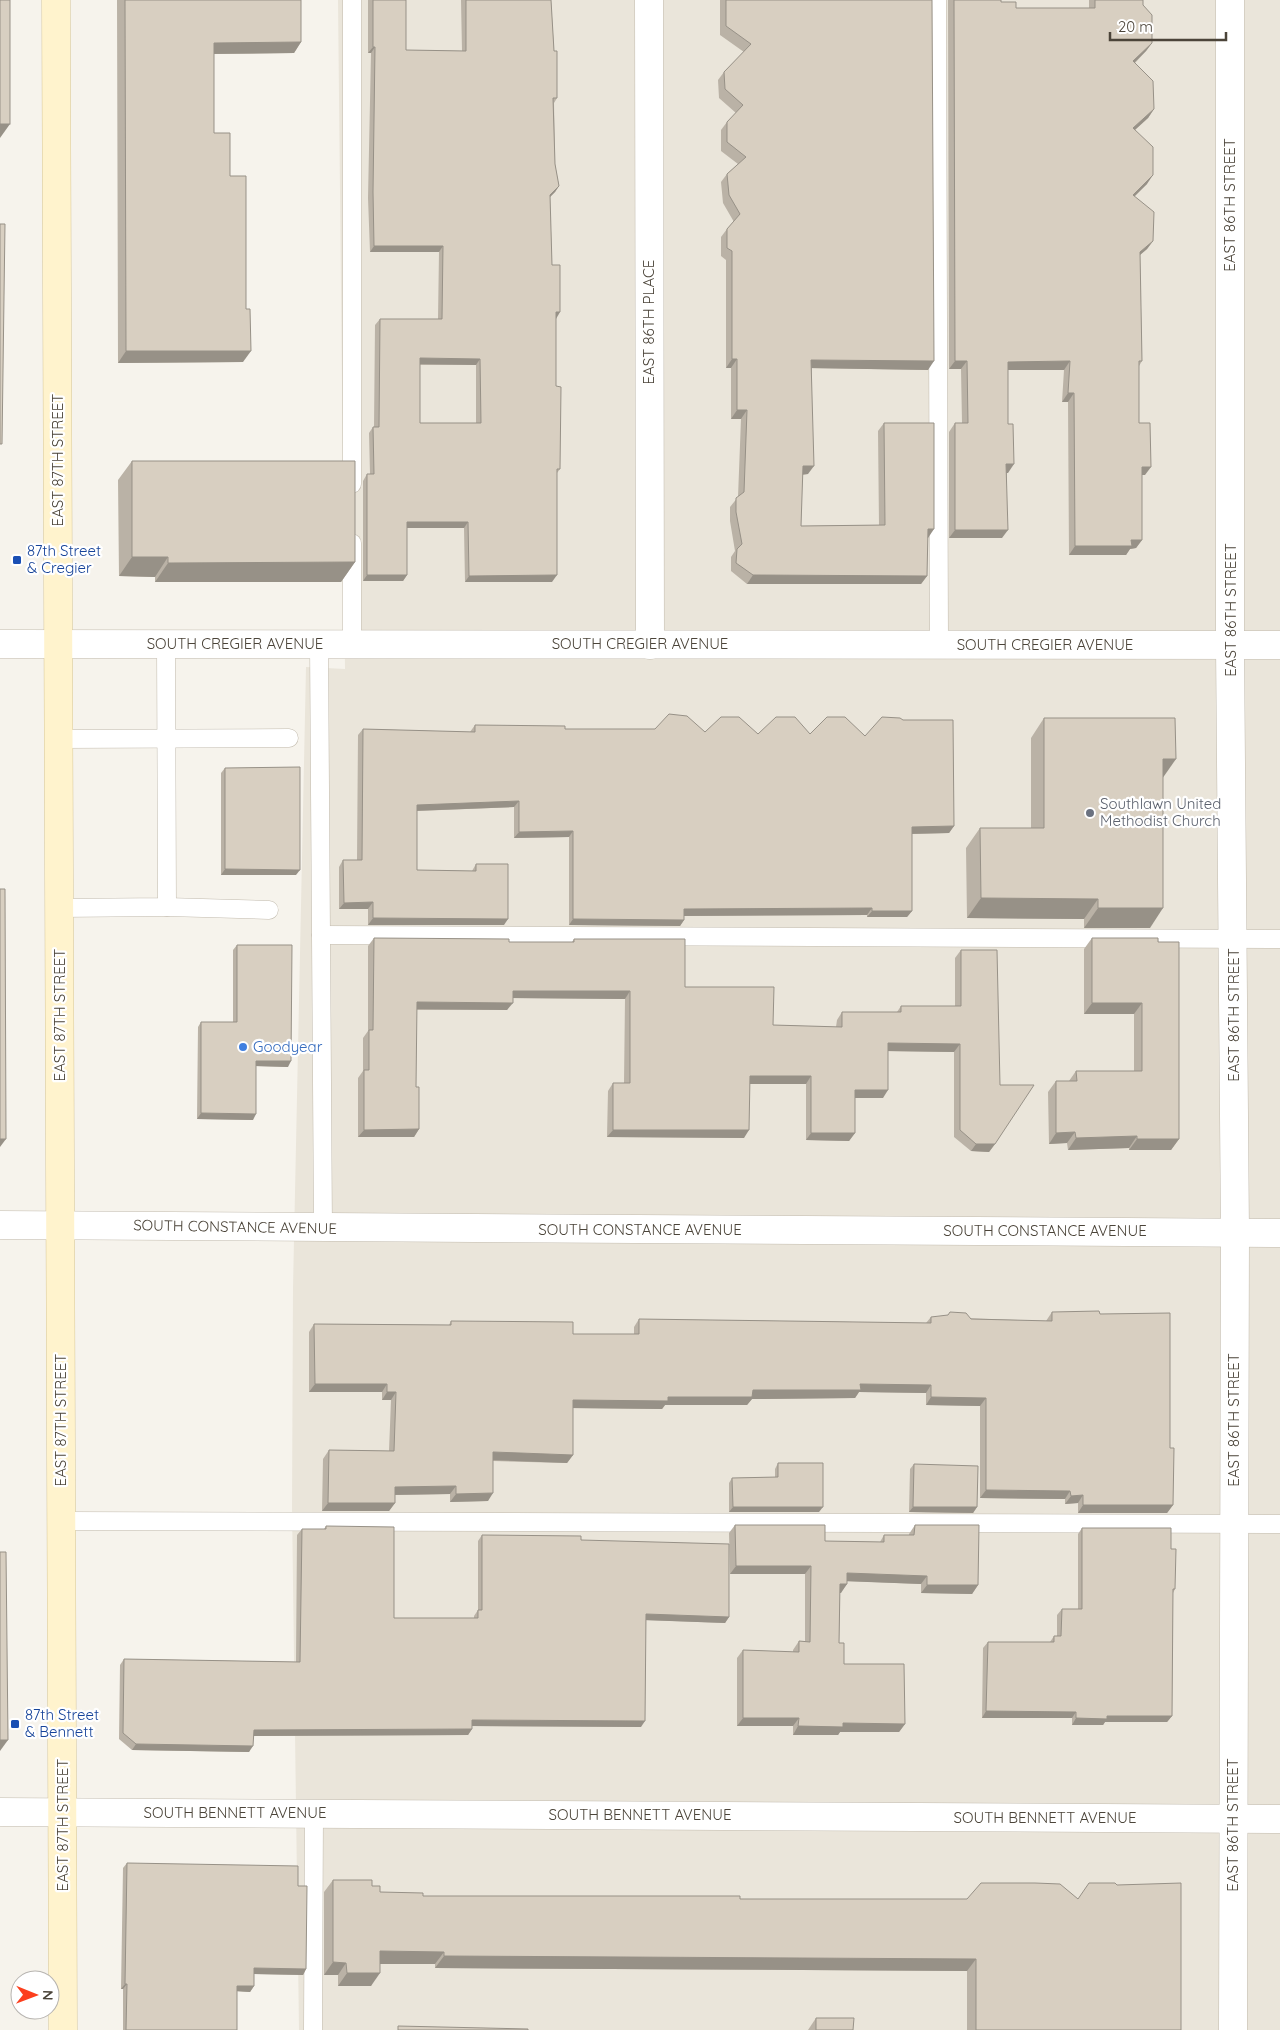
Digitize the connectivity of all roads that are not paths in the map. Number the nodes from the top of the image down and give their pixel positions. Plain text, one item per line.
1 (56, 0) edge
2 (352, 0) edge
3 (649, 0) edge
4 (937, 0) edge
5 (1230, 0) edge
6 (352, 498) edge
7 (352, 528) edge
8 (0, 644) edge
9 (58, 644) junction
10 (166, 644) junction
11 (319, 644) junction
12 (352, 644) junction
13 (650, 645) junction
14 (939, 645) junction
15 (1230, 645) junction
16 (1280, 645) edge
17 (167, 737) junction
18 (290, 738) dead end
19 (58, 739) junction
20 (167, 907) junction
21 (59, 908) junction
22 (269, 910) dead end
23 (321, 935) junction
24 (1233, 939) junction
25 (1280, 939) edge
26 (0, 1225) edge
27 (60, 1225) junction
28 (323, 1228) junction
29 (1235, 1232) junction
30 (1280, 1233) edge
31 (62, 1521) junction
32 (1234, 1524) junction
33 (1280, 1524) edge
34 (0, 1812) edge
35 (62, 1812) junction
36 (314, 1814) junction
37 (1233, 1819) junction
38 (1280, 1819) edge
39 (63, 2030) edge
40 (313, 2030) edge
41 (1234, 2030) edge

1 - 9 main road, EAST 87TH STREET
2 - 6 lane
3 - 13 street, EAST 86TH PLACE
4 - 14 lane
5 - 15 street, EAST 86TH STREET
7 - 12 lane
8 - 9 street, SOUTH CREGIER AVENUE
9 - 10 street, SOUTH CREGIER AVENUE
9 - 19 main road, EAST 87TH STREET
10 - 11 street, SOUTH CREGIER AVENUE
10 - 17 lane
11 - 12 street, SOUTH CREGIER AVENUE
11 - 23 lane
12 - 13 street, SOUTH CREGIER AVENUE
13 - 14 street, SOUTH CREGIER AVENUE
14 - 15 street, SOUTH CREGIER AVENUE
15 - 16 street, SOUTH CREGIER AVENUE
15 - 24 street, EAST 86TH STREET
17 - 18 lane
17 - 19 lane
17 - 20 lane
19 - 21 main road, EAST 87TH STREET
20 - 21 lane
20 - 22 lane
21 - 27 main road, EAST 87TH STREET
23 - 24 lane
23 - 28 lane
24 - 25 lane
24 - 29 street, EAST 86TH STREET
26 - 27 street, SOUTH CONSTANCE AVENUE
27 - 28 street, SOUTH CONSTANCE AVENUE
27 - 31 main road, EAST 87TH STREET
28 - 29 street, SOUTH CONSTANCE AVENUE
29 - 30 street, SOUTH CONSTANCE AVENUE
29 - 32 street, EAST 86TH STREET
31 - 32 lane
31 - 35 main road, EAST 87TH STREET
32 - 33 lane
32 - 37 street, EAST 86TH STREET
34 - 35 street, SOUTH BENNETT AVENUE
35 - 36 street, SOUTH BENNETT AVENUE
35 - 39 main road, EAST 87TH STREET
36 - 37 street, SOUTH BENNETT AVENUE
36 - 40 lane
37 - 38 street, SOUTH BENNETT AVENUE
37 - 41 street, EAST 86TH STREET

